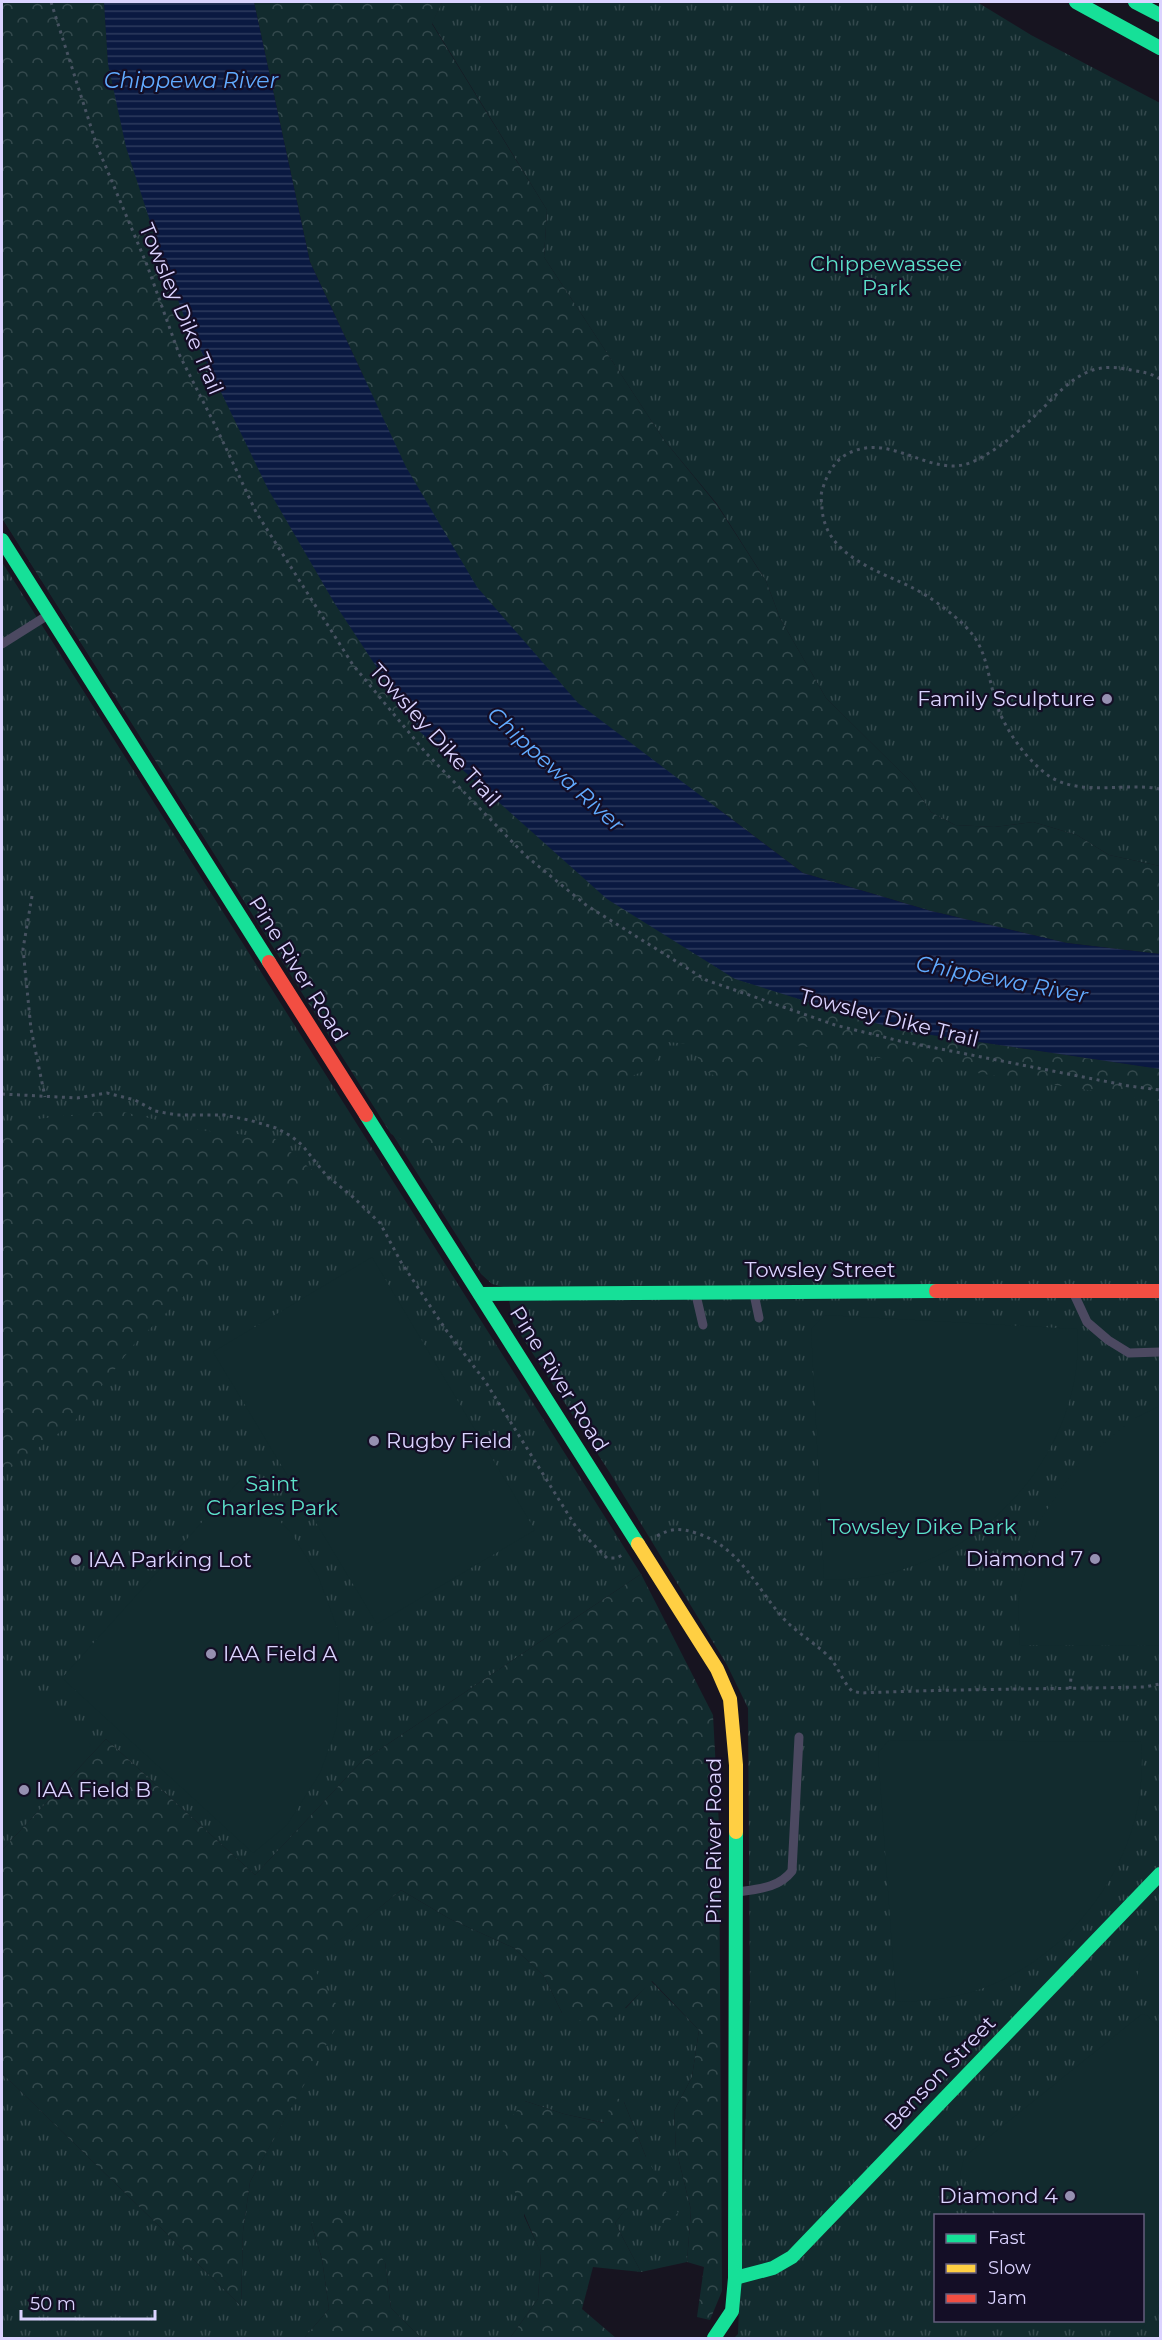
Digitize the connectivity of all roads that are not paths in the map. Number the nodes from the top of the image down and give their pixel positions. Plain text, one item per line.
1 (1076, 2) edge
2 (1135, 2) edge
3 (1161, 15) edge
4 (1161, 48) edge
5 (2, 540) edge
6 (48, 615) junction
7 (2, 644) edge
8 (1072, 1291) junction
9 (1161, 1291) edge
10 (696, 1292) junction
11 (754, 1292) junction
12 (480, 1294) junction
13 (759, 1318) dead end
14 (703, 1325) dead end
15 (1161, 1352) edge
16 (799, 1737) dead end
17 (1161, 1874) edge
18 (736, 1892) junction
19 (735, 2278) junction
20 (714, 2338) edge

1 - 4 main road
2 - 3 main road
5 - 6 main road, Pine River Road
6 - 7 lane
6 - 12 main road, Pine River Road
8 - 9 main road, Towsley Street
8 - 11 main road, Towsley Street
8 - 15 lane
10 - 11 main road, Towsley Street
10 - 12 main road, Towsley Street
10 - 14 lane
11 - 13 lane
12 - 18 main road, Pine River Road
16 - 18 lane
17 - 19 main road, Benson Street
18 - 19 main road, Pine River Road
19 - 20 main road, Pine River Road

